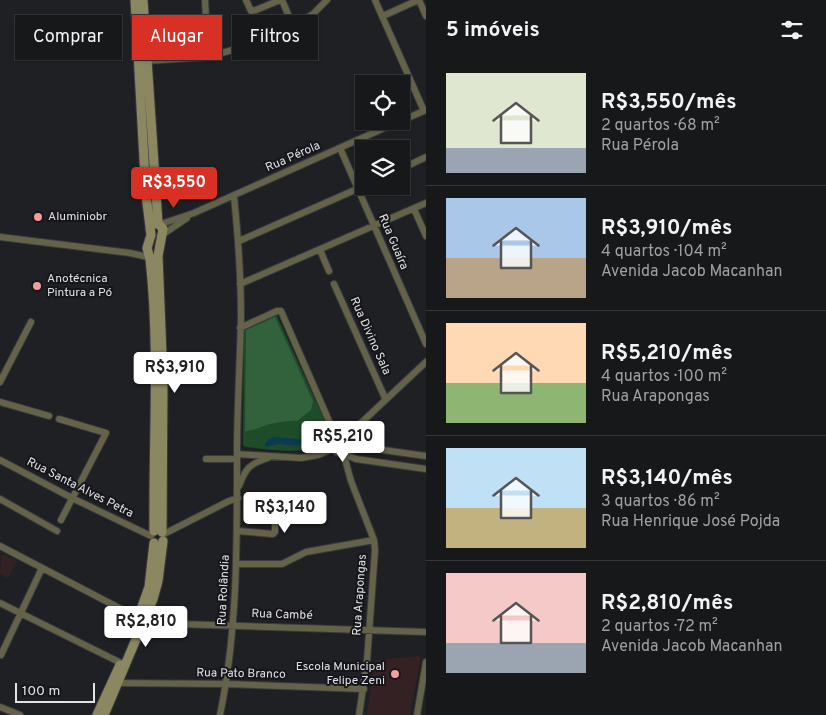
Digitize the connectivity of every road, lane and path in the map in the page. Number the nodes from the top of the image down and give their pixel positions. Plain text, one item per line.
1 (135, 0) edge
2 (143, 0) edge
3 (205, 0) edge
4 (246, 0) edge
5 (281, 0) edge
6 (328, 0) edge
7 (375, 0) edge
8 (418, 0) edge
9 (206, 15) edge
10 (288, 15) edge
11 (311, 15) edge
12 (383, 16) junction
13 (426, 16) edge
14 (162, 60) edge
15 (146, 61) junction
16 (425, 110) edge
17 (410, 117) edge
18 (381, 130) edge
19 (340, 148) junction
20 (426, 158) edge
21 (410, 165) edge
22 (355, 176) edge
23 (355, 190) edge
24 (364, 195) edge
25 (234, 196) junction
26 (426, 203) edge
27 (414, 209) junction
28 (194, 213) junction
29 (160, 224) junction
30 (374, 227) junction
31 (150, 229) junction
32 (162, 236) junction
33 (426, 236) edge
34 (0, 237) edge
35 (238, 241) junction
36 (320, 250) junction
37 (151, 255) junction
38 (329, 272) dead end
39 (240, 284) junction
40 (334, 284) dead end
41 (31, 322) dead end
42 (240, 328) junction
43 (426, 344) edge
44 (426, 362) edge
45 (0, 382) edge
46 (386, 398) junction
47 (0, 402) edge
48 (49, 416) dead end
49 (59, 419) dead end
50 (336, 437) junction
51 (345, 438) junction
52 (348, 445) junction
53 (332, 449) junction
54 (343, 452) junction
55 (237, 456) junction
56 (426, 456) edge
57 (271, 457) junction
58 (206, 459) dead end
59 (0, 460) edge
60 (426, 469) edge
61 (238, 494) junction
62 (72, 498) junction
63 (0, 499) edge
64 (306, 508) dead end
65 (61, 520) dead end
66 (56, 531) dead end
67 (238, 531) junction
68 (158, 536) junction
69 (374, 540) junction
70 (0, 546) edge
71 (237, 564) junction
72 (42, 568) junction
73 (0, 603) edge
74 (20, 613) junction
75 (141, 620) junction
76 (234, 625) junction
77 (369, 630) junction
78 (426, 632) edge
79 (1, 655) dead end
80 (426, 662) edge
81 (121, 663) junction
82 (425, 672) edge
83 (118, 683) junction
84 (226, 684) junction
85 (364, 689) junction
86 (0, 706) edge
87 (426, 711) edge
88 (417, 713) edge
89 (20, 715) edge
90 (97, 715) edge
91 (104, 715) edge
92 (220, 715) edge
93 (359, 715) edge

1 - 31 main road
2 - 15 main road
3 - 9 street
4 - 5 street
5 - 10 street
6 - 11 street
7 - 12 street
8 - 12 street
8 - 13 street
12 - 16 street
14 - 15 street
15 - 29 main road
16 - 17 street, Rua Pérola
18 - 19 street, Rua Pérola
19 - 22 street, Rua Guaíra
19 - 25 street, Rua Pérola
20 - 21 street
23 - 35 street
24 - 30 street, Rua Guaíra
25 - 28 street, Rua Pérola
25 - 35 street, Rua Rolândia
26 - 27 street
27 - 30 street
27 - 33 street
28 - 29 street, Rua Pérola
28 - 32 street, Rua Pérola
29 - 31 main road
29 - 32 main road
30 - 36 street
30 - 43 street, Rua Guaíra
31 - 37 main road
32 - 37 main road
34 - 37 street
35 - 39 street, Rua Rolândia
36 - 38 street
36 - 39 street
37 - 68 main road
39 - 42 street, Rua Rolândia
40 - 46 street, Rua Divino Sala
41 - 45 street
42 - 50 street
42 - 55 street, Rua Rolândia
44 - 46 street
46 - 51 street
47 - 48 street
49 - 62 street
50 - 51 street
50 - 53 street
51 - 52 street
52 - 54 street
52 - 56 street
53 - 54 street
53 - 57 street
54 - 60 street
54 - 69 street, Rua Arapongas
55 - 57 street
55 - 58 street
55 - 61 street, Rua Rolândia
57 - 61 street
59 - 62 street, Rua Santa Alves Petra
61 - 67 street, Rua Rolândia
61 - 68 street
62 - 65 street
62 - 68 street, Rua Santa Alves Petra
63 - 66 street
64 - 67 street
67 - 71 street, Rua Rolândia
68 - 75 main road
69 - 71 street
69 - 77 street, Rua Arapongas
70 - 72 street
71 - 76 street, Rua Rolândia
72 - 74 street
72 - 75 street
73 - 74 street
74 - 79 street
74 - 81 street
75 - 76 street, Rua Cambé
75 - 81 main road
75 - 83 main road
76 - 77 street, Rua Cambé
76 - 84 street, Rua Rolândia
77 - 78 street, Rua Cambé
77 - 85 street, Rua Arapongas
80 - 82 street
81 - 90 main road
82 - 88 street
83 - 84 street, Rua Pato Branco
83 - 91 main road
84 - 85 street, Rua Pato Branco
84 - 92 street, Rua Rolândia
85 - 93 street, Rua Arapongas
86 - 89 street
87 - 88 street

